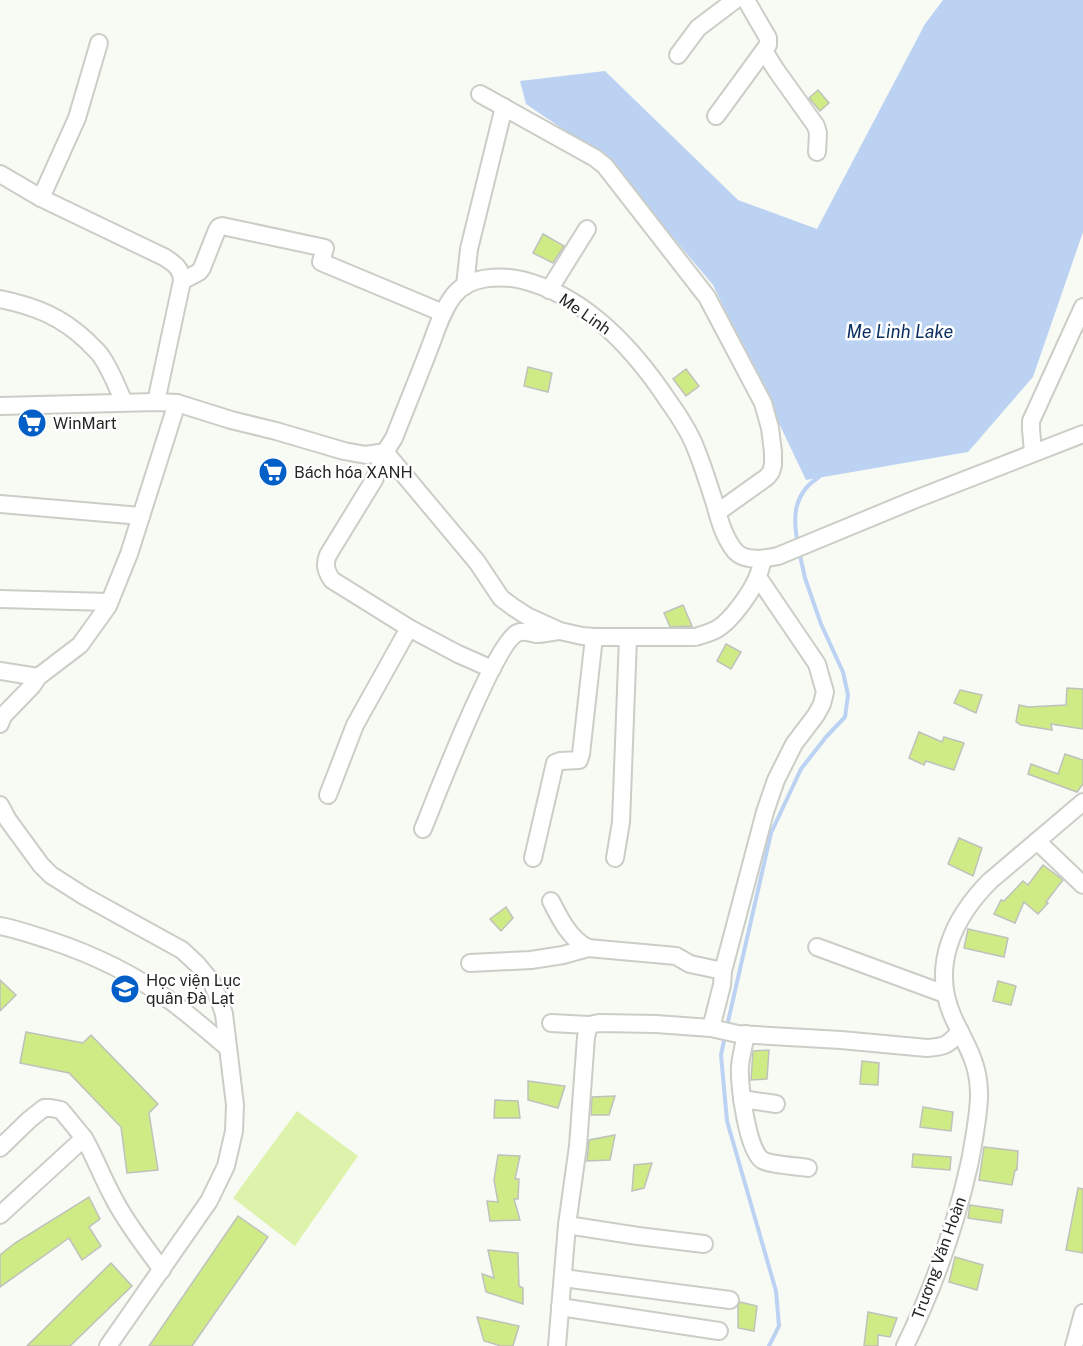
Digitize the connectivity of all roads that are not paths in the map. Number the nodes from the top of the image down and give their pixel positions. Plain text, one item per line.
1 (735, 0) edge
2 (746, 0) edge
3 (99, 44) dead end
4 (765, 51) junction
5 (678, 55) dead end
6 (480, 94) dead end
7 (504, 107) junction
8 (716, 116) dead end
9 (817, 152) dead end
10 (0, 174) edge
11 (41, 198) junction
12 (587, 229) dead end
13 (182, 281) junction
14 (465, 286) junction
15 (549, 290) junction
16 (0, 299) edge
17 (1083, 307) edge
18 (443, 313) junction
19 (124, 402) junction
20 (156, 402) junction
21 (177, 403) junction
22 (0, 406) edge
23 (1083, 434) edge
24 (1033, 452) junction
25 (385, 453) junction
26 (0, 504) edge
27 (717, 512) junction
28 (141, 516) junction
29 (771, 558) junction
30 (758, 577) junction
31 (0, 600) edge
32 (110, 602) junction
33 (409, 628) junction
34 (560, 631) junction
35 (594, 638) junction
36 (628, 638) junction
37 (492, 669) junction
38 (0, 671) edge
39 (38, 677) junction
40 (0, 724) edge
41 (328, 795) dead end
42 (1083, 802) edge
43 (0, 805) edge
44 (423, 829) dead end
45 (1037, 841) junction
46 (533, 858) dead end
47 (615, 858) dead end
48 (1083, 885) edge
49 (551, 901) dead end
50 (0, 926) edge
51 (817, 947) dead end
52 (588, 948) junction
53 (470, 963) dead end
54 (723, 971) junction
55 (945, 994) junction
56 (550, 1023) dead end
57 (589, 1024) junction
58 (716, 1030) junction
59 (960, 1031) junction
60 (742, 1034) junction
61 (228, 1048) junction
62 (742, 1099) junction
63 (776, 1104) dead end
64 (84, 1138) junction
65 (0, 1148) edge
66 (808, 1168) dead end
67 (0, 1215) edge
68 (567, 1225) junction
69 (704, 1244) dead end
70 (162, 1270) junction
71 (563, 1278) junction
72 (730, 1300) dead end
73 (560, 1307) junction
74 (1083, 1314) edge
75 (719, 1331) dead end
76 (108, 1346) edge
77 (557, 1346) edge
78 (906, 1346) edge
79 (1074, 1346) edge

1 - 5 street
2 - 4 street
3 - 11 street
4 - 8 street
4 - 9 street
6 - 7 street
7 - 14 street
7 - 27 street
10 - 11 street
11 - 13 street
12 - 15 street
13 - 18 street
13 - 20 street
14 - 15 street, Me Linh
14 - 18 street
15 - 27 street, Me Linh
16 - 19 street
17 - 24 street
18 - 25 street
19 - 20 street
19 - 22 street
20 - 21 street
21 - 25 street
21 - 28 street
23 - 24 street
24 - 29 street
25 - 33 street
25 - 34 street
26 - 28 street
27 - 29 street, Me Linh
28 - 32 street
29 - 30 street
30 - 36 street
30 - 54 street
31 - 32 street
32 - 39 street
33 - 37 street
33 - 41 street
34 - 35 street
34 - 37 street
35 - 36 street
35 - 46 street
36 - 47 street
37 - 44 street
38 - 39 street
39 - 40 street
42 - 45 street, Trương Văn Hoàn
43 - 61 street
45 - 48 street
45 - 55 street, Trương Văn Hoàn
49 - 52 street
50 - 61 street
51 - 55 street
52 - 53 street
52 - 54 street
54 - 58 street
55 - 59 street, Trương Văn Hoàn
56 - 57 street
57 - 58 street
57 - 68 street
58 - 60 street
59 - 60 street
59 - 78 street, Trương Văn Hoàn
60 - 62 street
61 - 70 street
62 - 63 street
62 - 66 street
64 - 65 street
64 - 67 street
64 - 70 street
68 - 69 street
68 - 71 street
70 - 76 street
71 - 72 street
71 - 73 street
73 - 75 street
73 - 77 street
74 - 79 street

